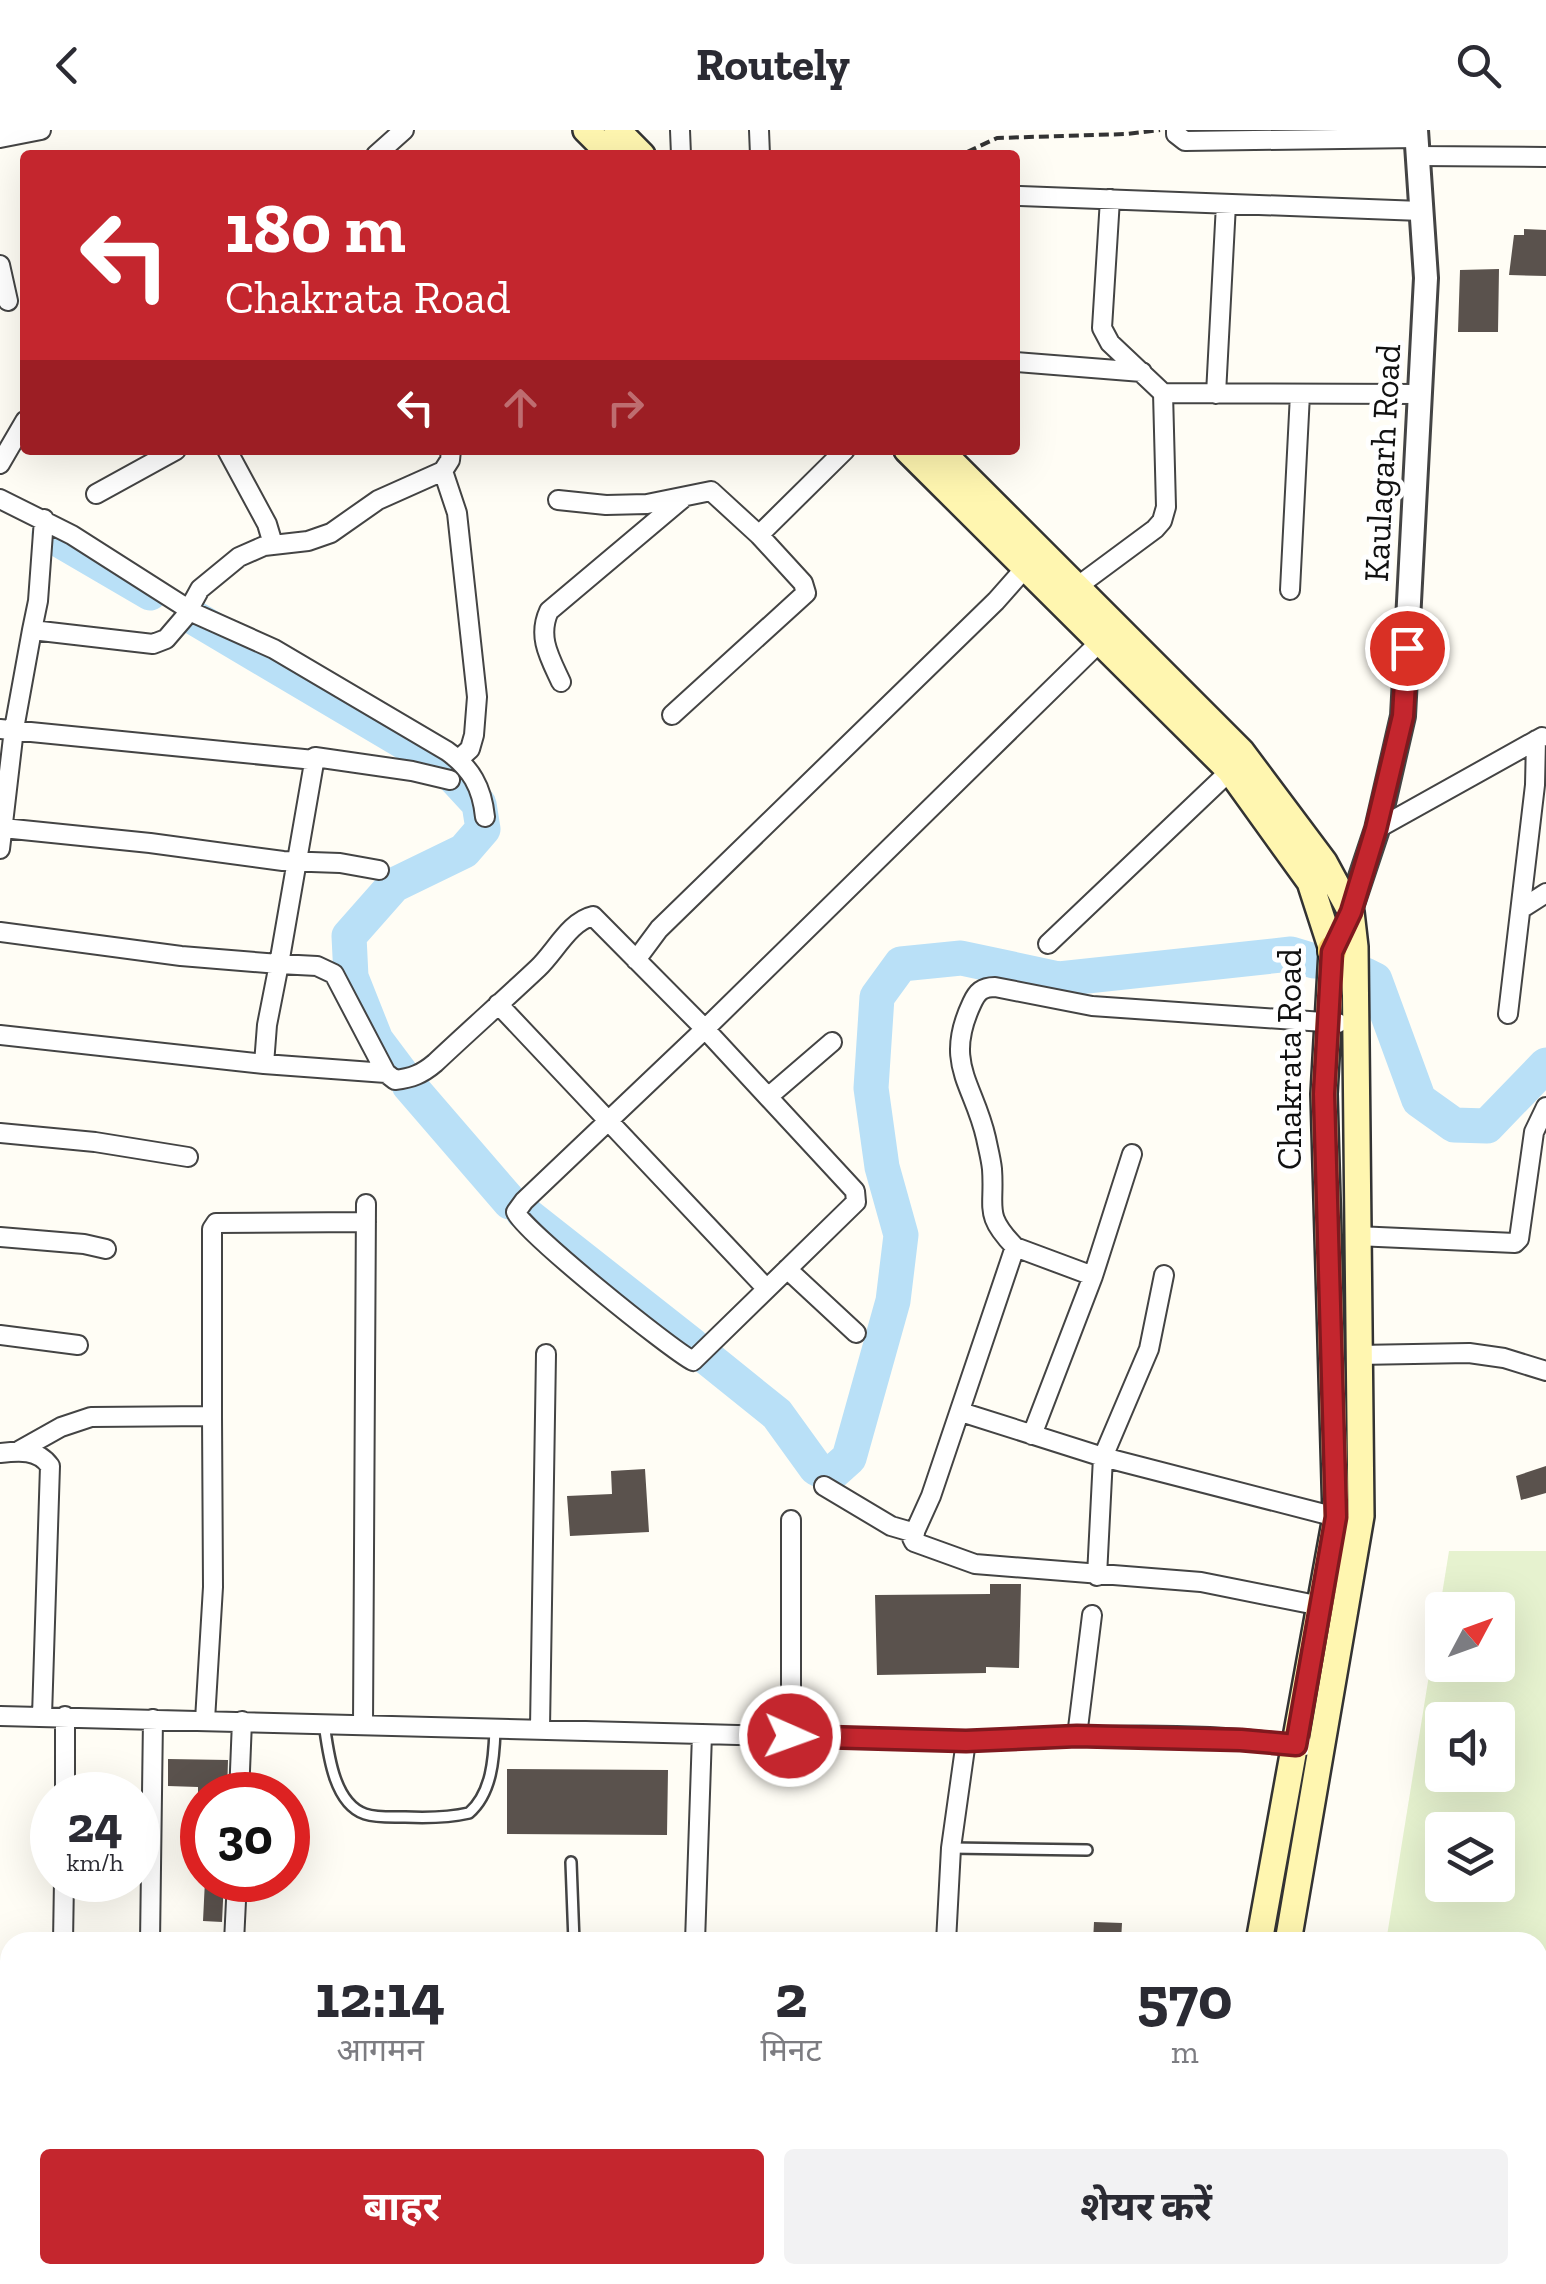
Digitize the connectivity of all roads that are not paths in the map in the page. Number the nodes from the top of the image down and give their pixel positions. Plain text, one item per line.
1 (40, 130) edge
2 (404, 130) edge
3 (586, 130) edge
4 (617, 130) edge
5 (1176, 130) edge
6 (0, 138) edge
7 (1417, 141) edge
8 (382, 150) edge
9 (606, 150) edge
10 (637, 150) edge
11 (1546, 158) edge
12 (1020, 196) dead end
13 (1110, 200) junction
14 (1226, 204) junction
15 (1422, 211) junction
16 (0, 265) edge
17 (8, 301) dead end
18 (1020, 362) edge
19 (1142, 372) junction
20 (1163, 393) junction
21 (1216, 394) junction
22 (1300, 394) junction
23 (1420, 394) junction
24 (20, 430) edge
25 (154, 455) edge
26 (230, 455) edge
27 (450, 455) edge
28 (840, 455) edge
29 (913, 455) edge
30 (945, 455) edge
31 (0, 464) edge
32 (444, 471) junction
33 (96, 494) dead end
34 (687, 496) junction
35 (0, 499) edge
36 (558, 500) dead end
37 (44, 520) junction
38 (759, 535) junction
39 (274, 544) junction
40 (1026, 567) junction
41 (1078, 586) junction
42 (1290, 590) dead end
43 (187, 609) junction
44 (32, 630) junction
45 (1108, 634) junction
46 (561, 682) dead end
47 (672, 715) dead end
48 (7, 729) edge
49 (1541, 737) edge
50 (458, 759) junction
51 (314, 760) junction
52 (1230, 771) junction
53 (450, 780) dead end
54 (485, 817) dead end
55 (1376, 829) junction
56 (1, 836) edge
57 (298, 862) junction
58 (378, 870) dead end
59 (1546, 893) edge
60 (1521, 908) junction
61 (1351, 912) junction
62 (0, 932) edge
63 (1048, 944) dead end
64 (1332, 951) junction
65 (636, 960) junction
66 (279, 964) junction
67 (498, 1004) junction
68 (1508, 1014) dead end
69 (1328, 1023) junction
70 (1355, 1024) junction
71 (705, 1029) junction
72 (0, 1035) edge
73 (832, 1042) dead end
74 (264, 1064) junction
75 (386, 1073) junction
76 (768, 1097) junction
77 (1546, 1107) edge
78 (608, 1121) junction
79 (0, 1133) edge
80 (1132, 1154) dead end
81 (188, 1157) dead end
82 (1356, 1236) junction
83 (0, 1237) edge
84 (1015, 1247) junction
85 (106, 1249) dead end
86 (787, 1269) junction
87 (1164, 1275) dead end
88 (1093, 1276) junction
89 (766, 1288) junction
90 (856, 1334) dead end
91 (0, 1335) edge
92 (78, 1345) dead end
93 (546, 1354) dead end
94 (1358, 1355) junction
95 (1546, 1370) edge
96 (961, 1412) junction
97 (212, 1416) junction
98 (1032, 1436) junction
99 (20, 1450) junction
100 (0, 1452) edge
101 (1103, 1457) junction
102 (824, 1486) dead end
103 (1336, 1517) junction
104 (791, 1520) dead end
105 (915, 1533) junction
106 (1097, 1576) junction
107 (1321, 1606) junction
108 (1092, 1615) dead end
109 (0, 1716) edge
110 (42, 1716) junction
111 (66, 1716) junction
112 (153, 1718) junction
113 (205, 1720) junction
114 (242, 1721) junction
115 (324, 1723) junction
116 (363, 1724) junction
117 (495, 1727) junction
118 (540, 1728) junction
119 (702, 1734) junction
120 (790, 1736) junction
121 (1077, 1736) junction
122 (966, 1741) junction
123 (1308, 1747) junction
124 (65, 1772) edge
125 (241, 1772) edge
126 (952, 1848) junction
127 (1087, 1850) dead end
128 (572, 1862) dead end
129 (64, 1902) edge
130 (235, 1902) edge
131 (63, 1932) edge
132 (150, 1932) edge
133 (234, 1932) edge
134 (574, 1932) edge
135 (695, 1932) edge
136 (947, 1932) edge
137 (1262, 1932) edge
138 (1289, 1932) edge

1 - 6 street
2 - 8 street
3 - 9 main road
4 - 10 main road
5 - 7 street
7 - 11 street
7 - 15 street, Kaulagarh Road
12 - 13 street
13 - 14 street
13 - 19 street
14 - 15 street
14 - 21 street
15 - 23 street, Kaulagarh Road
16 - 17 street
18 - 19 street
19 - 20 street
20 - 21 street
20 - 41 street
21 - 22 street
22 - 23 street
22 - 42 street
23 - 55 street, Kaulagarh Road
24 - 31 street
25 - 33 street
26 - 39 street
27 - 32 street
28 - 38 street
29 - 40 main road, Chakrata Road
30 - 41 main road, Chakrata Road
32 - 39 street
32 - 50 street
34 - 36 street
34 - 38 street
34 - 46 street
35 - 37 street
37 - 43 street
37 - 44 street
38 - 47 street
39 - 43 street
40 - 45 main road, Chakrata Road
40 - 65 street
41 - 45 main road, Chakrata Road
43 - 44 street
43 - 50 street
44 - 48 street
45 - 52 main road, Chakrata Road
45 - 61 main road, Chakrata Road
45 - 71 street
48 - 51 street
48 - 56 street
49 - 55 street
49 - 60 street
50 - 54 street
51 - 53 street
51 - 57 street
52 - 63 street
52 - 64 main road, Chakrata Road
55 - 61 street, Kaulagarh Road
56 - 57 street
57 - 58 street
57 - 66 street
59 - 60 street
60 - 68 street
61 - 64 street, Kaulagarh Road
61 - 70 main road, Chakrata Road
62 - 66 street
64 - 69 main road, Chakrata Road
65 - 67 street
65 - 71 street
66 - 74 street
66 - 75 street
67 - 75 street
67 - 78 street
69 - 70 street
69 - 84 street
69 - 103 main road, Chakrata Road
70 - 82 main road, Chakrata Road
71 - 76 street
71 - 78 street
72 - 74 street
73 - 76 street
74 - 75 street
76 - 86 street
77 - 82 street
78 - 89 street
78 - 89 street
79 - 81 street
80 - 88 street
82 - 94 main road, Chakrata Road
83 - 85 street
84 - 88 street
84 - 96 street
86 - 89 street
86 - 90 street
87 - 101 street
88 - 98 street
91 - 92 street
93 - 118 street
94 - 95 street
94 - 123 main road, Chakrata Road
96 - 98 street
96 - 105 street
97 - 99 street
97 - 113 street
97 - 116 street
98 - 101 street
99 - 100 street
99 - 110 street
101 - 103 street
101 - 106 street
102 - 105 street
103 - 107 main road, Chakrata Road
104 - 120 street
105 - 106 street
106 - 107 street
107 - 123 main road, Chakrata Road
108 - 121 street
109 - 110 street
110 - 111 street
111 - 112 street
111 - 124 street
112 - 113 street
112 - 132 street
113 - 114 street
114 - 115 street
114 - 125 street
115 - 116 street
115 - 117 lane
116 - 117 street
117 - 118 street
118 - 119 street
119 - 120 street
119 - 135 street
120 - 122 street
121 - 122 street
121 - 123 street
122 - 126 street
123 - 137 main road, Chakrata Road
123 - 138 main road, Chakrata Road
126 - 127 lane
126 - 136 street
128 - 134 lane
129 - 131 street
130 - 133 street

